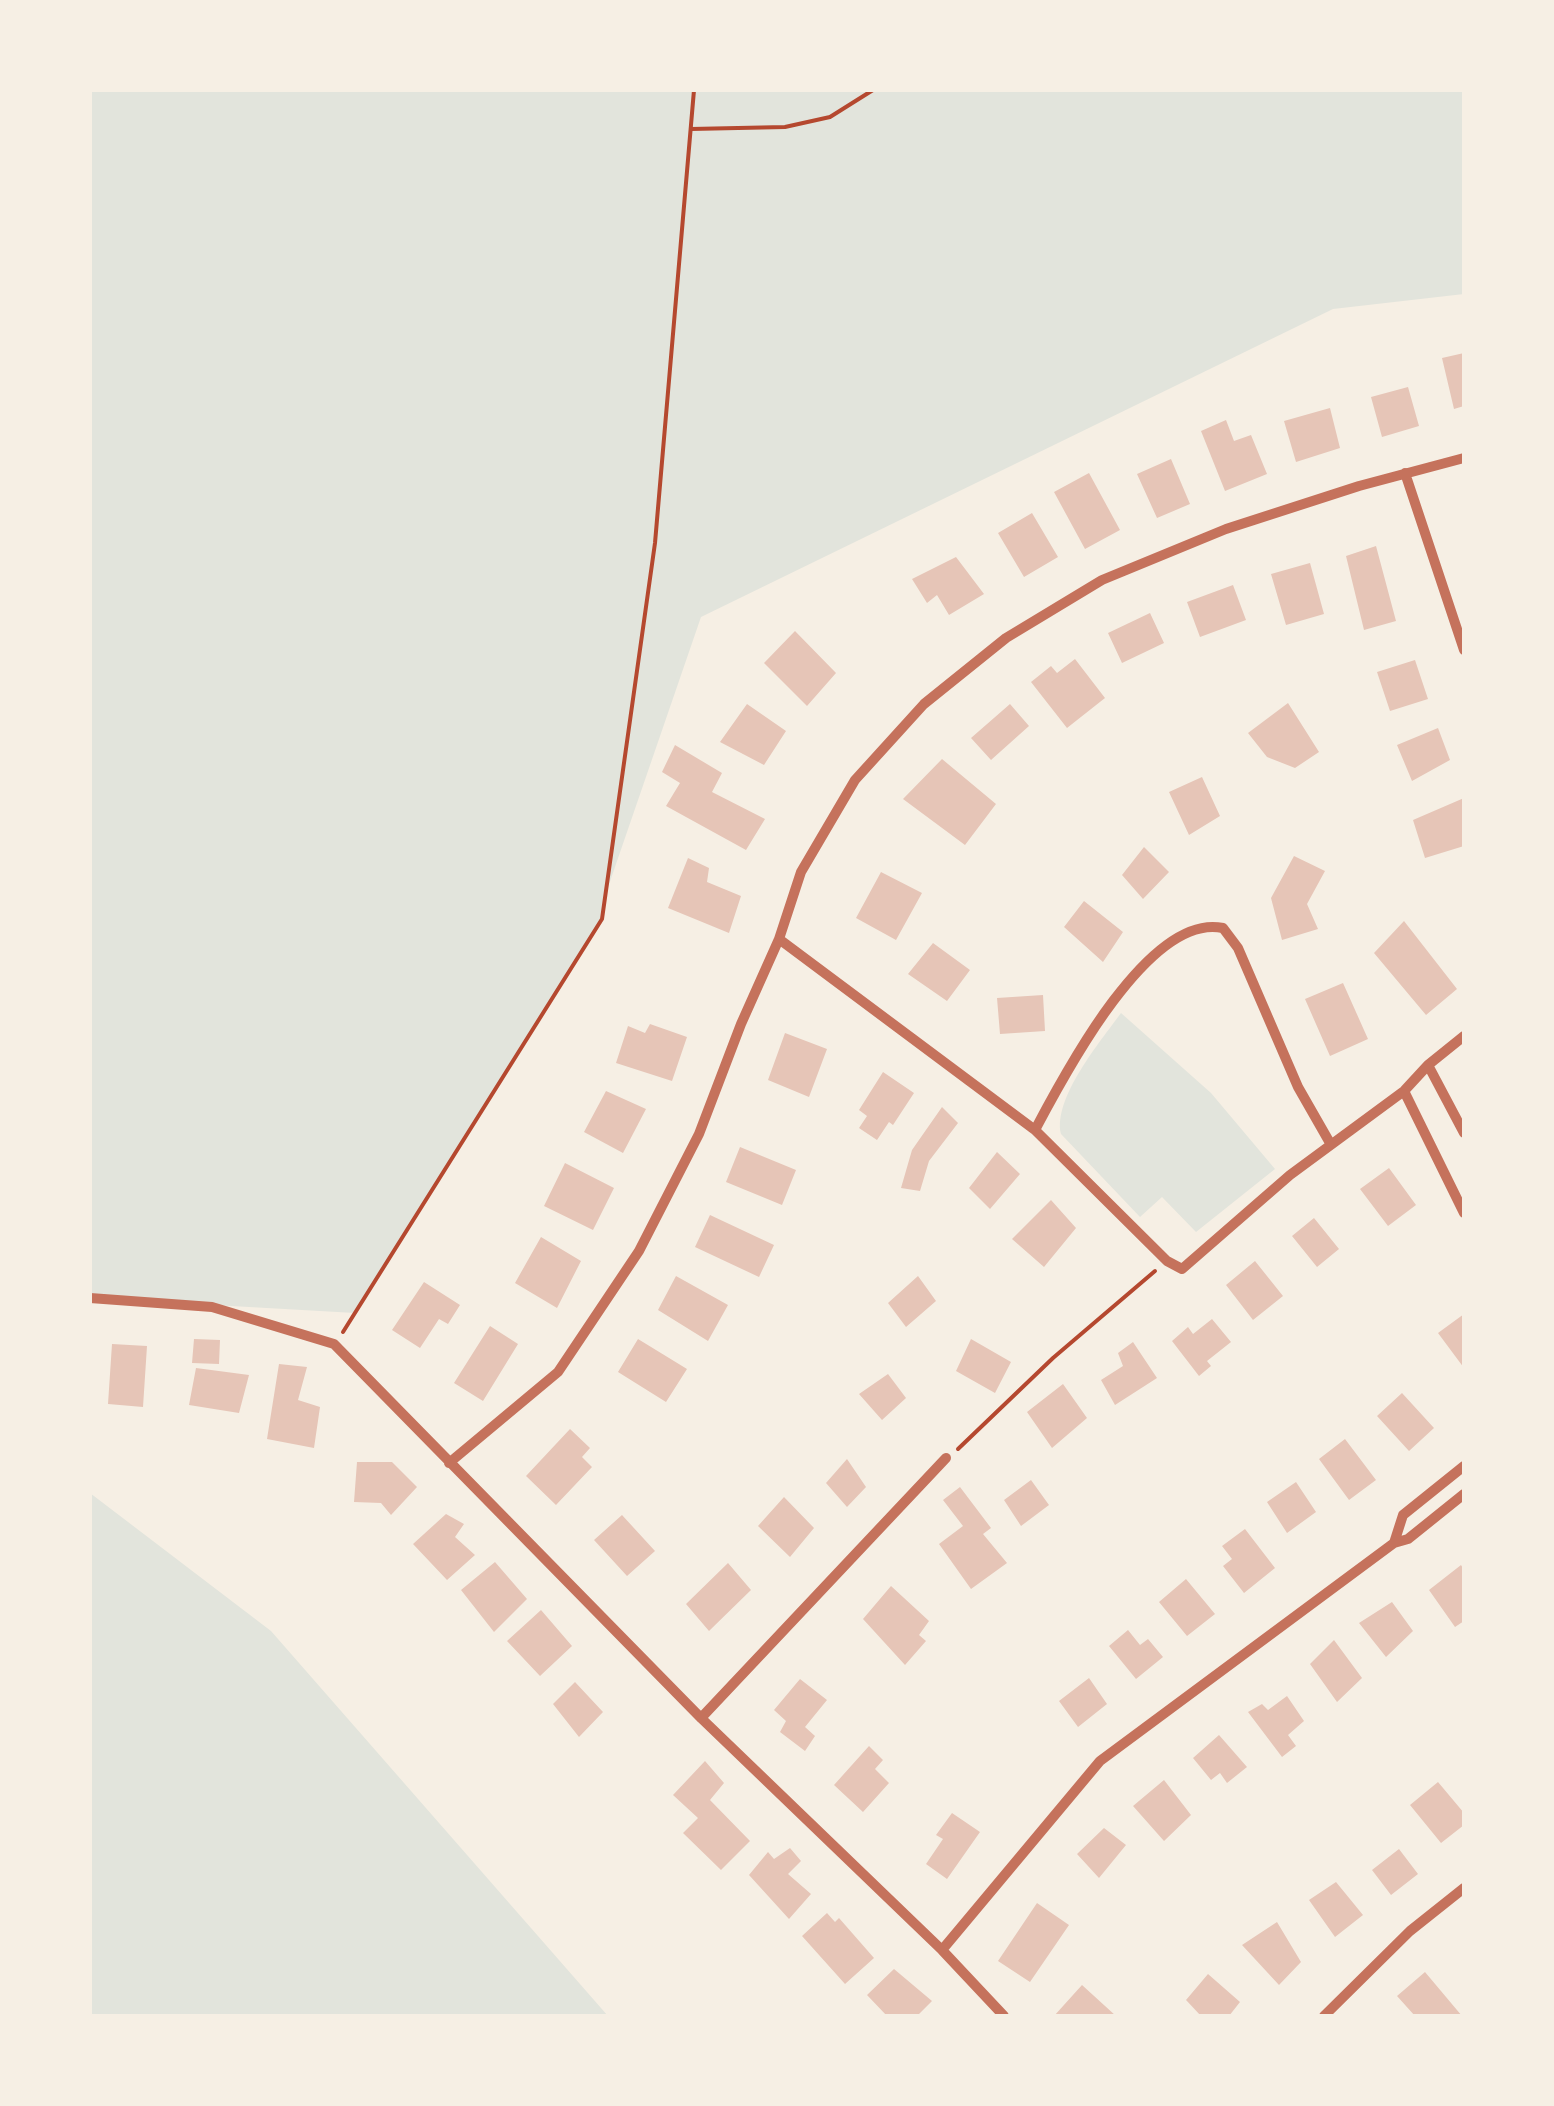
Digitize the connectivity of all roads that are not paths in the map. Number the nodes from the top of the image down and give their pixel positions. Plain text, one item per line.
1 (1464, 458) edge
2 (1405, 473) junction
3 (1464, 650) edge
4 (779, 939) junction
5 (1464, 1036) edge
6 (1428, 1065) junction
7 (1404, 1091) junction
8 (1035, 1130) junction
9 (1464, 1133) edge
10 (1330, 1143) junction
11 (1464, 1213) edge
12 (90, 1298) edge
13 (946, 1458) road end
14 (449, 1463) junction
15 (1464, 1466) edge
16 (1464, 1494) edge
17 (1394, 1543) junction
18 (701, 1718) junction
19 (1464, 1888) edge
20 (942, 1950) junction
21 (1004, 2016) edge
22 (1324, 2016) edge

1 - 2 street
2 - 3 street
2 - 4 street
4 - 8 street
4 - 14 street
5 - 6 street
6 - 7 street
6 - 9 street
7 - 10 street
7 - 11 street
8 - 10 street
8 - 10 street
12 - 14 street
13 - 18 street
14 - 18 street
15 - 17 street
16 - 17 street
17 - 20 street
18 - 20 street
19 - 22 street
20 - 21 street

